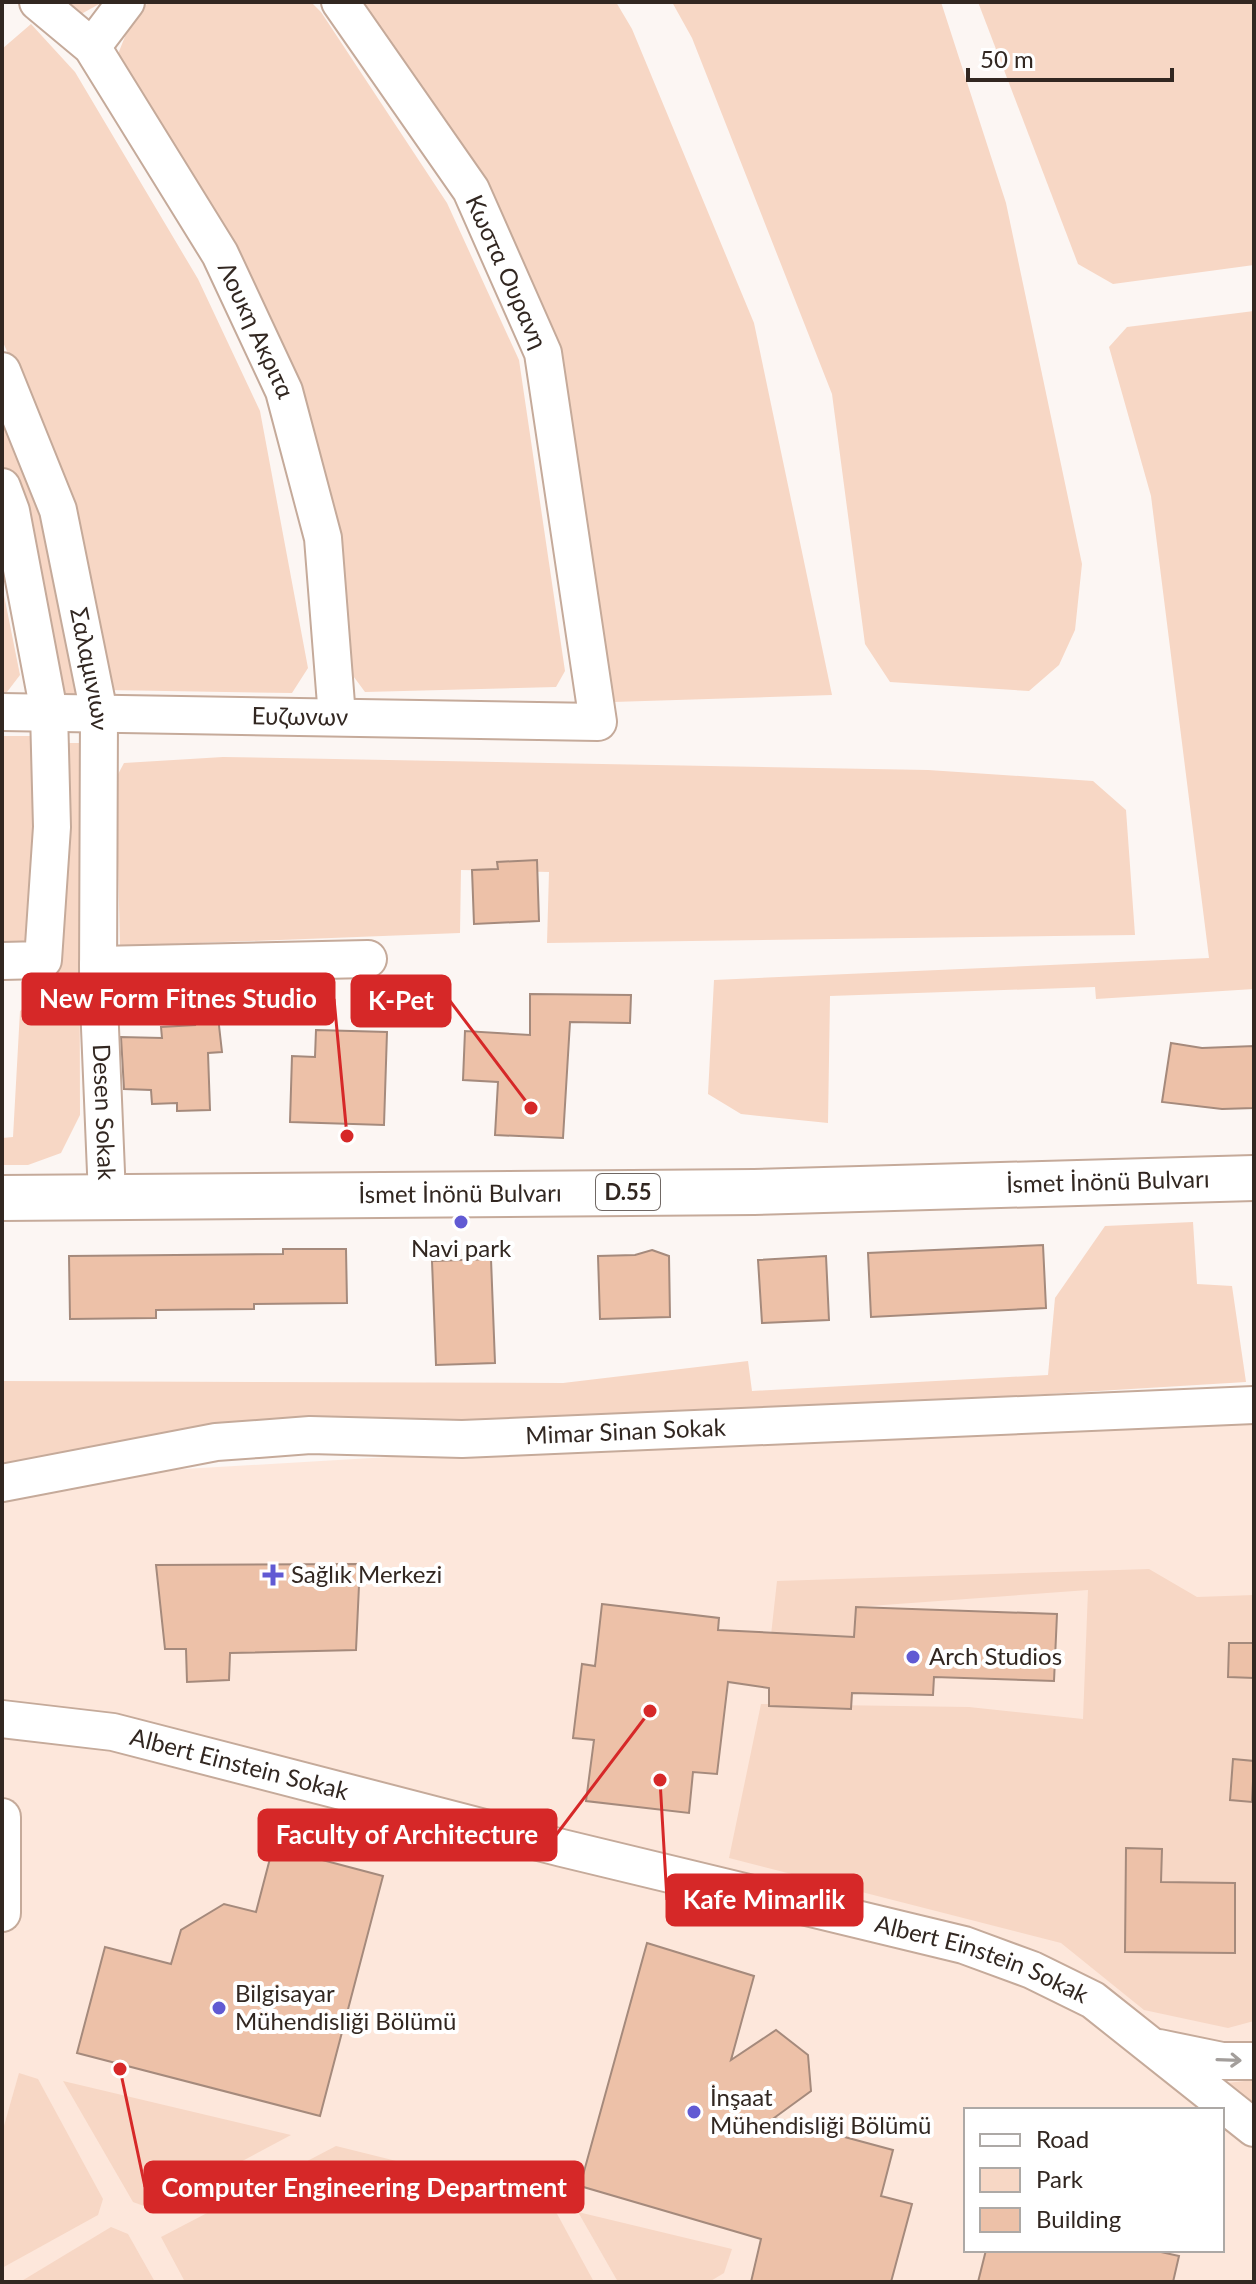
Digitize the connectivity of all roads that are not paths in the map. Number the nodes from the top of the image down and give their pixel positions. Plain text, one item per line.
1 (38, 2) edge
2 (126, 2) edge
3 (340, 2) edge
4 (92, 47) junction
5 (2, 371) edge
6 (2, 487) edge
7 (2, 712) edge
8 (49, 712) junction
9 (99, 713) junction
10 (337, 717) junction
11 (598, 722) joint
12 (368, 959) dead end
13 (2, 961) edge
14 (98, 972) junction
15 (1254, 1178) edge
16 (107, 1196) junction
17 (2, 1198) edge
18 (1254, 1405) edge
19 (2, 1483) edge
20 (2, 1719) edge
21 (2, 1817) edge
22 (2, 1913) edge
23 (1150, 2045) junction
24 (1254, 2061) edge
25 (1254, 2128) edge

1 - 4 street, Λουκη Ακριτα
2 - 4 street
3 - 11 street, Κωστα Ουρανη
4 - 10 street, Λουκη Ακριτα
5 - 9 street, Σαλαμινιων
6 - 8 street, Σαλαμινιων
7 - 8 street, Ευζωνων
8 - 9 street, Ευζωνων
8 - 13 street, Σαλαμινιων
9 - 10 street, Ευζωνων
9 - 14 street, Σαλαμινιων
10 - 11 street, Ευζωνων
12 - 14 street
14 - 16 street, Desen Sokak
15 - 16 main road, İsmet İnönü Bulvarı / D.55
16 - 17 main road, İsmet İnönü Bulvarı / D.55
18 - 19 street, Mimar Sinan Sokak
20 - 23 street, Albert Einstein Sokak
21 - 22 street
23 -> 24 street
23 - 25 street, Albert Einstein Sokak

